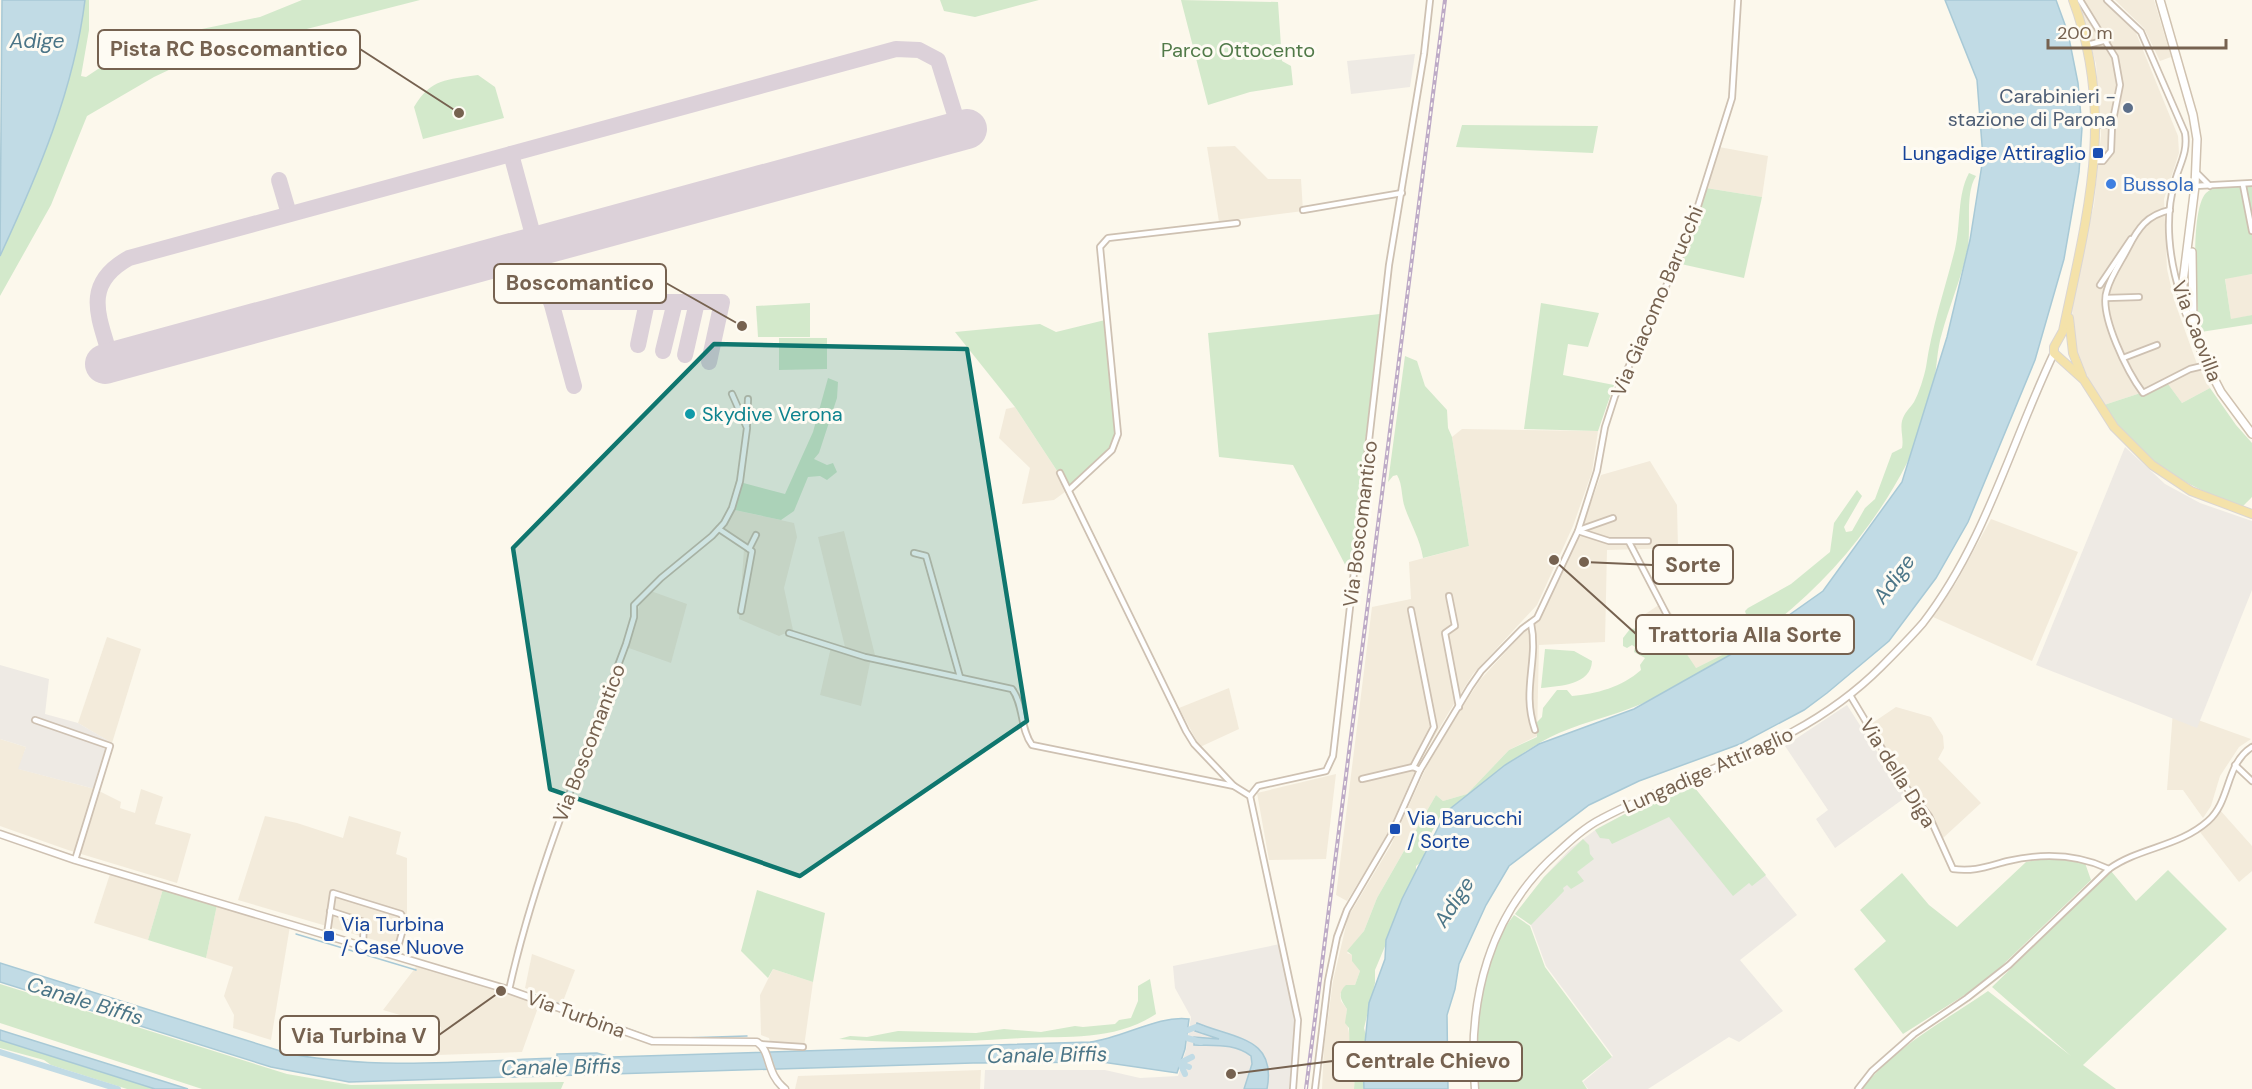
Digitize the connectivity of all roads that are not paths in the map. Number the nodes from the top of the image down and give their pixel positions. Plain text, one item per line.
1 (1430, 0) edge
2 (1738, 0) edge
3 (2073, 0) edge
4 (2080, 0) edge
5 (2107, 0) edge
6 (2160, 0) edge
7 (2107, 40) junction
8 (2087, 45) junction
9 (2097, 125) junction
10 (2112, 125) junction
11 (2095, 161) junction
12 (2196, 172) junction
13 (2252, 183) edge
14 (2243, 185) junction
15 (2195, 186) junction
16 (2210, 186) junction
17 (1402, 194) junction
18 (2194, 202) junction
19 (1303, 210) dead end
20 (2169, 210) junction
21 (1238, 224) dead end
22 (2252, 231) edge
23 (2134, 237) junction
24 (2189, 252) junction
25 (2171, 255) junction
26 (2100, 285) dead end
27 (2139, 297) dead end
28 (2106, 298) junction
29 (2183, 304) junction
30 (2069, 305) junction
31 (2193, 331) junction
32 (2055, 343) junction
33 (2072, 343) junction
34 (2157, 345) dead end
35 (2054, 353) junction
36 (2073, 353) junction
37 (2123, 358) junction
38 (2063, 359) junction
39 (2206, 365) junction
40 (2044, 374) junction
41 (2084, 380) junction
42 (732, 394) dead end
43 (748, 399) dead end
44 (747, 428) junction
45 (2252, 434) edge
46 (1060, 473) dead end
47 (1069, 490) junction
48 (2252, 514) edge
49 (1613, 518) dead end
50 (719, 529) junction
51 (1578, 531) junction
52 (756, 535) dead end
53 (1648, 541) dead end
54 (1629, 542) junction
55 (749, 549) junction
56 (914, 553) dead end
57 (1449, 596) dead end
58 (1411, 610) dead end
59 (741, 611) dead end
60 (1667, 615) dead end
61 (1531, 623) junction
62 (789, 633) dead end
63 (960, 677) junction
64 (1850, 694) junction
65 (1459, 707) junction
66 (35, 720) dead end
67 (1535, 729) dead end
68 (2252, 747) edge
69 (2235, 765) junction
70 (1413, 767) junction
71 (1420, 770) junction
72 (1362, 779) dead end
73 (2252, 780) edge
74 (1234, 786) junction
75 (1250, 796) junction
76 (0, 834) edge
77 (75, 860) junction
78 (2109, 869) junction
79 (330, 911) junction
80 (327, 934) junction
81 (363, 944) junction
82 (396, 954) junction
83 (509, 990) junction
84 (762, 1046) junction
85 (803, 1047) dead end
86 (785, 1089) edge
87 (1293, 1089) edge
88 (1315, 1089) edge
89 (1475, 1089) edge
90 (1858, 1089) edge

1 - 17 street, Via Boscomantico
2 - 51 street, Via Giacomo Barucchi
3 - 8 main road, Lungadige Attiraglio
4 - 7 street
5 - 20 street, Via Caovilla
6 - 12 main road
7 - 8 street
7 - 10 street
8 - 9 main road, Lungadige Attiraglio
9 - 10 street
9 - 11 main road, Lungadige Attiraglio
10 - 11 street
11 - 30 main road, Lungadige Attiraglio
12 - 15 main road
12 - 16 street
13 - 14 street
14 - 16 street
14 - 22 street
15 - 16 street
15 - 18 main road
17 - 19 street
17 - 75 street, Via Boscomantico
18 - 24 main road
18 - 31 main road
20 - 23 street
20 - 25 street, Via Caovilla
21 - 47 street
23 - 26 street
23 - 28 street
24 - 25 street, Via Caovilla
24 - 29 main road
25 - 29 street, Via Caovilla
27 - 28 street
28 - 37 street
29 - 31 main road, Via Caovilla
30 - 32 main road, Lungadige Attiraglio
30 - 33 main road, Lungadige Attiraglio
31 - 39 main road, Via Caovilla
32 - 33 main road
32 - 35 main road, Lungadige Attiraglio
33 - 36 main road, Lungadige Attiraglio
34 - 37 street
35 - 38 main road
35 - 40 street, Lungadige Attiraglio
36 - 38 main road, Lungadige Attiraglio
36 - 41 main road
37 - 39 street
38 - 40 street, Lungadige Attiraglio
38 - 41 main road
39 - 45 main road, Via Caovilla
40 - 64 street, Lungadige Attiraglio
41 - 48 main road
42 - 44 street
43 - 44 street, Via Boscomantico
44 - 50 street, Via Boscomantico
46 - 47 street
47 - 74 street
49 - 51 street
50 - 55 street
50 - 83 street, Via Boscomantico
51 - 54 street
51 - 61 street, Via Giacomo Barucchi
52 - 55 street
53 - 54 street
54 - 60 street
55 - 59 street
56 - 63 street
57 - 65 street
58 - 70 street
61 - 65 street, Via Giacomo Barucchi
61 - 67 street
62 - 63 street
63 - 74 street
64 - 78 street, Via della Diga
64 - 89 street, Lungadige Attiraglio
65 - 71 street, Via Giacomo Barucchi
66 - 77 street
68 - 69 street
69 - 73 street
69 - 78 street
70 - 71 street
70 - 72 street
71 - 88 street, Via Giacomo Barucchi
74 - 75 street
75 - 87 street
76 - 77 street, Via Turbina
77 - 80 street, Via Turbina
78 - 90 street
79 - 80 street
79 - 81 street
79 - 82 street
80 - 81 street, Via Turbina
81 - 82 street, Via Turbina
82 - 83 street, Via Turbina
83 - 84 street, Via Turbina
84 - 85 street, Via Turbina
84 - 86 street

